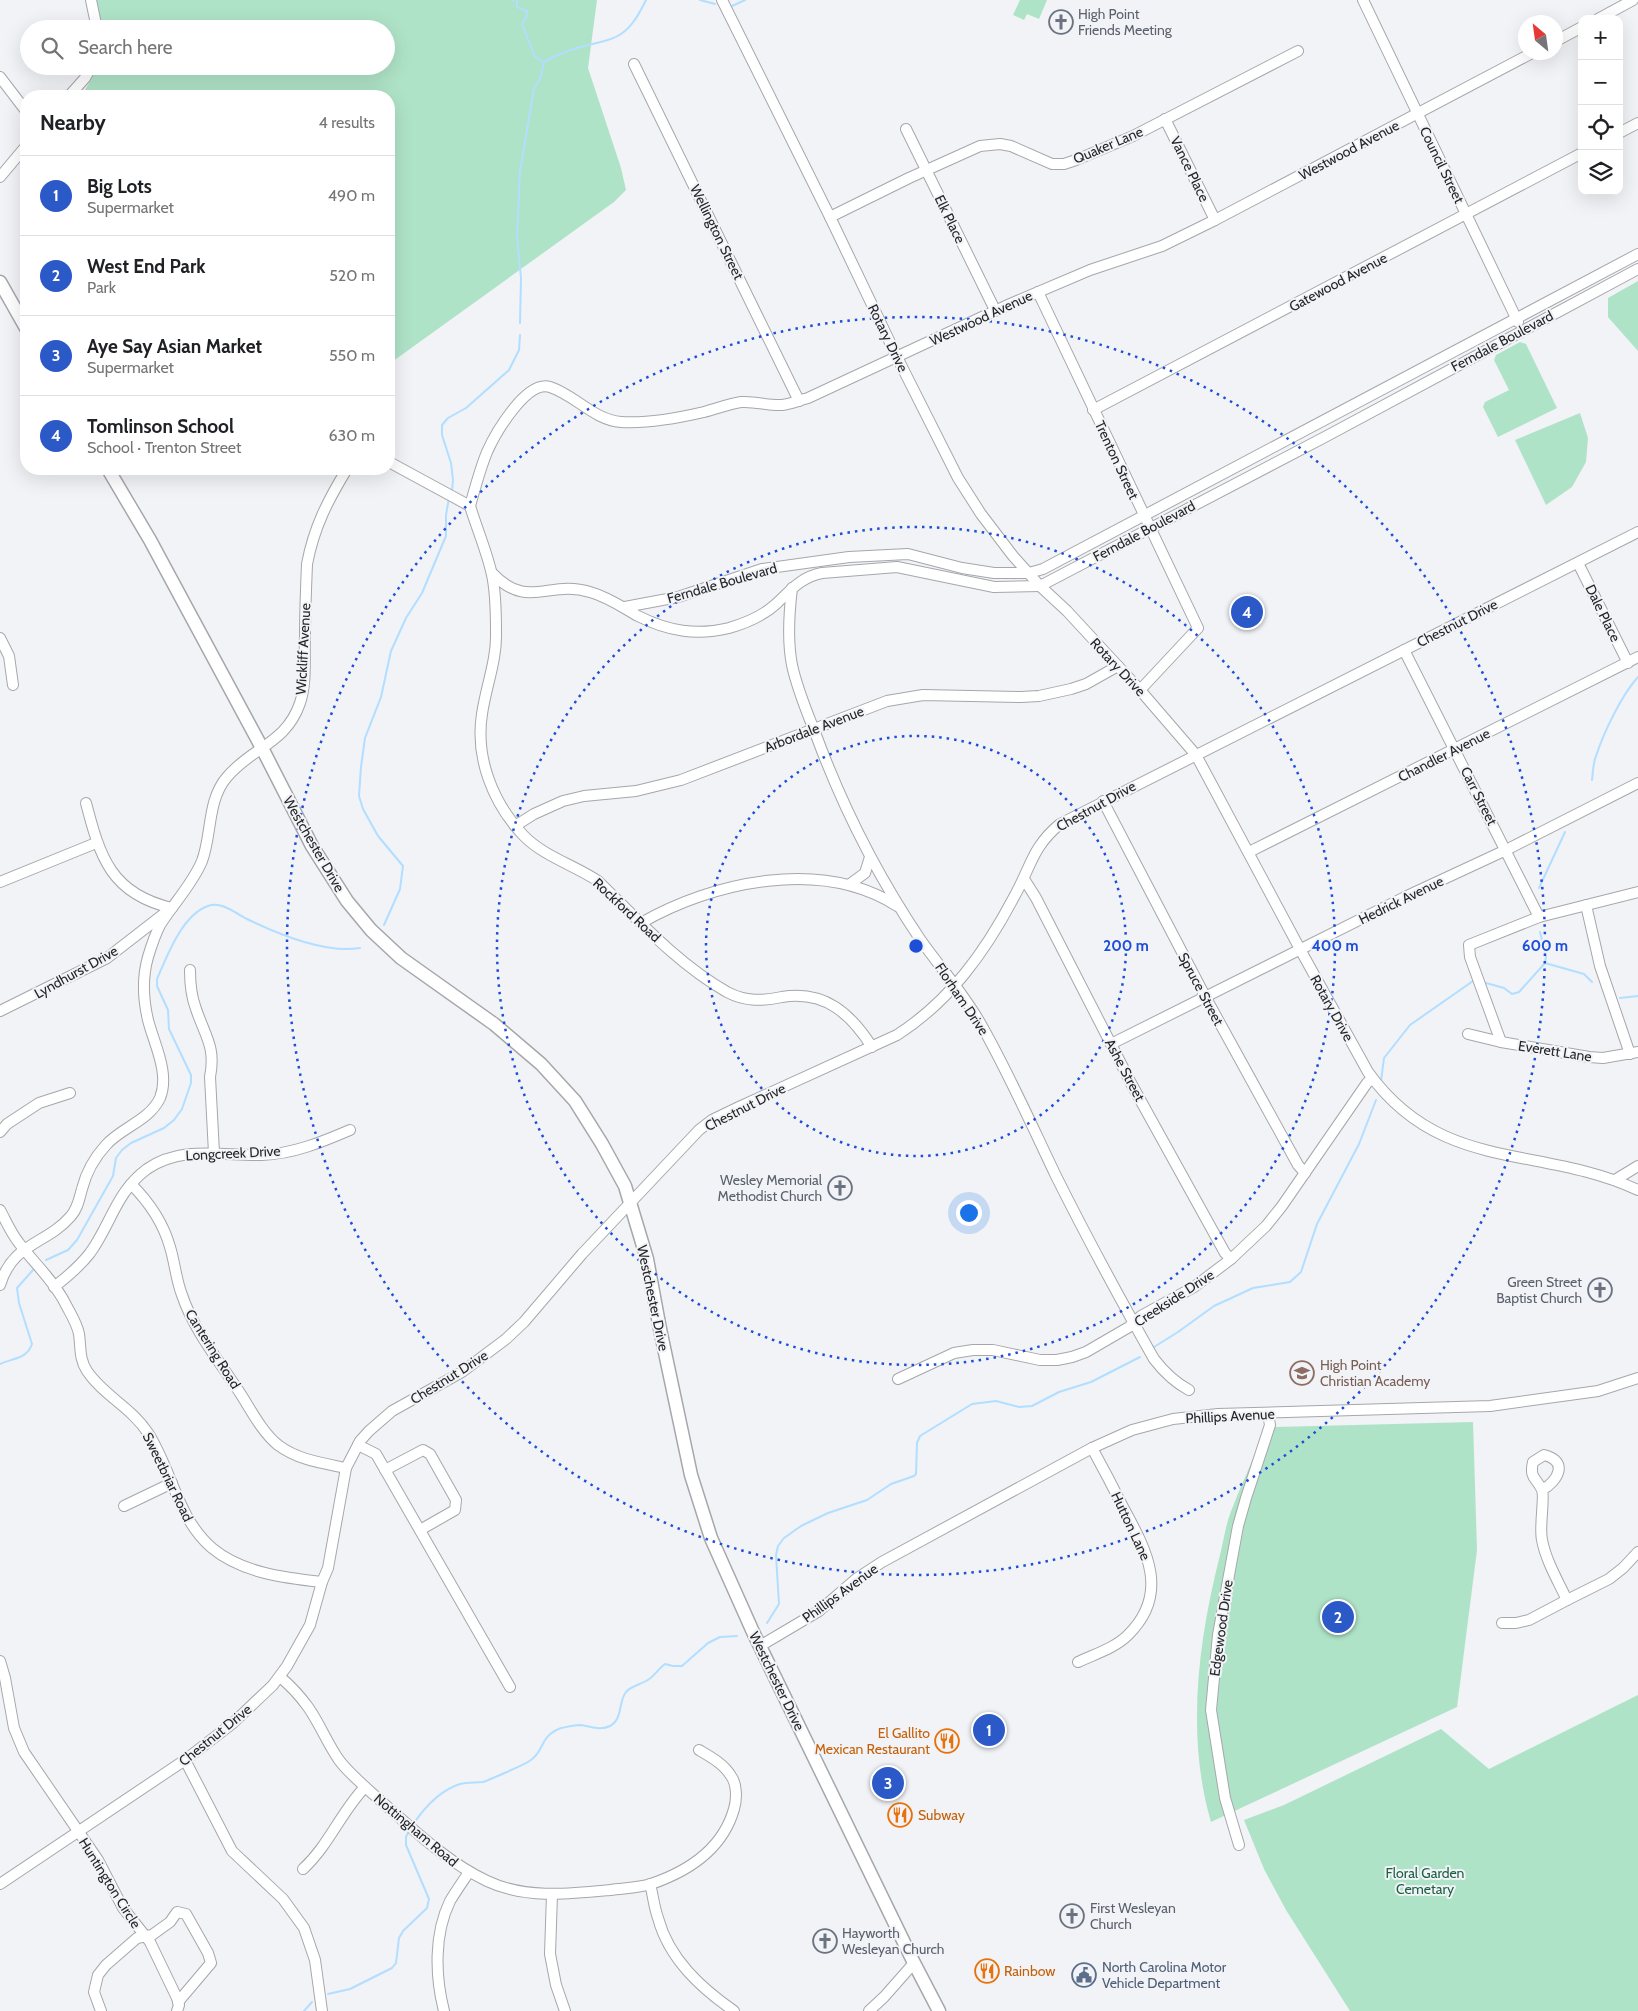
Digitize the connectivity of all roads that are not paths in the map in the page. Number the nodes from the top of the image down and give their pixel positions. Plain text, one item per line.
1 (90, 0) edge
2 (722, 0) edge
3 (1362, 0) edge
4 (1633, 0) edge
5 (1605, 15) edge
6 (95, 20) edge
7 (1578, 29) edge
8 (1563, 37) edge
9 (1298, 51) dead end
10 (1519, 60) edge
11 (634, 64) dead end
12 (85, 75) edge
13 (0, 77) edge
14 (74, 90) edge
15 (20, 103) edge
16 (1418, 114) junction
17 (1165, 119) junction
18 (1638, 123) edge
19 (906, 129) dead end
20 (1623, 131) edge
21 (20, 153) edge
22 (1578, 155) edge
23 (926, 170) junction
24 (0, 177) edge
25 (1466, 214) junction
26 (830, 217) junction
27 (1215, 220) junction
28 (1638, 254) edge
29 (1638, 269) edge
30 (0, 282) edge
31 (1038, 292) junction
32 (995, 310) junction
33 (20, 317) edge
34 (1516, 318) junction
35 (1522, 330) junction
36 (897, 357) junction
37 (798, 401) junction
38 (1094, 410) junction
39 (395, 465) edge
40 (112, 475) edge
41 (344, 475) edge
42 (470, 506) junction
43 (1143, 516) junction
44 (1150, 528) junction
45 (1638, 532) edge
46 (819, 560) junction
47 (1578, 563) junction
48 (492, 573) junction
49 (822, 573) junction
50 (1029, 573) junction
51 (1040, 586) junction
52 (792, 588) junction
53 (625, 607) junction
54 (0, 638) edge
55 (1404, 650) junction
56 (1638, 657) edge
57 (1628, 663) junction
58 (1118, 666) junction
59 (13, 685) dead end
60 (1140, 690) junction
61 (813, 729) junction
62 (262, 748) junction
63 (1454, 749) junction
64 (1196, 755) junction
65 (1638, 783) edge
66 (1103, 801) junction
67 (86, 803) dead end
68 (515, 826) junction
69 (96, 843) junction
70 (1506, 850) junction
71 (1249, 852) junction
72 (870, 857) junction
73 (1024, 879) junction
74 (0, 882) edge
75 (850, 884) junction
76 (1638, 892) edge
77 (1586, 905) junction
78 (172, 908) junction
79 (900, 908) junction
80 (1539, 917) junction
81 (641, 923) junction
82 (1301, 951) junction
83 (190, 970) dead end
84 (956, 985) junction
85 (1206, 998) junction
86 (0, 1012) edge
87 (1468, 1034) dead end
88 (1501, 1042) junction
89 (1111, 1044) junction
90 (872, 1047) junction
91 (1634, 1053) edge
92 (1372, 1078) junction
93 (70, 1094) dead end
94 (350, 1130) dead end
95 (0, 1132) edge
96 (214, 1153) junction
97 (1638, 1166) edge
98 (1305, 1172) junction
99 (1615, 1180) junction
100 (131, 1184) junction
101 (1638, 1190) edge
102 (630, 1204) junction
103 (0, 1210) edge
104 (24, 1249) junction
105 (1231, 1259) junction
106 (0, 1286) edge
107 (54, 1287) junction
108 (1134, 1322) junction
109 (1638, 1378) edge
110 (898, 1379) dead end
111 (1189, 1390) dead end
112 (1268, 1414) junction
113 (358, 1445) junction
114 (1092, 1448) junction
115 (346, 1468) junction
116 (385, 1470) junction
117 (172, 1483) junction
118 (1542, 1490) dead end
119 (124, 1506) dead end
120 (420, 1530) junction
121 (1638, 1552) edge
122 (322, 1582) junction
123 (1567, 1600) junction
124 (1502, 1623) dead end
125 (760, 1646) junction
126 (0, 1661) edge
127 (1078, 1662) dead end
128 (280, 1677) junction
129 (510, 1687) dead end
130 (699, 1750) dead end
131 (185, 1760) junction
132 (365, 1786) junction
133 (77, 1831) junction
134 (1239, 1845) dead end
135 (304, 1869) dead end
136 (469, 1872) junction
137 (0, 1884) edge
138 (650, 1884) junction
139 (552, 1894) junction
140 (143, 1935) junction
141 (914, 1963) junction
142 (177, 2006) edge
143 (101, 2011) edge
144 (322, 2011) edge
145 (444, 2011) edge
146 (565, 2011) edge
147 (734, 2011) edge
148 (869, 2011) edge
149 (939, 2011) edge

1 - 6 street
2 - 26 street, Rotary Drive
3 - 16 street, Council Street
4 - 5 street
7 - 8 street
9 - 17 street, Quaker Lane
10 - 16 street, Westwood Avenue
11 - 37 street, Wellington Street
12 - 14 street
13 - 15 street
16 - 25 street, Council Street
16 - 27 street, Westwood Avenue
17 - 23 street, Quaker Lane
17 - 27 street, Vance Place
18 - 20 street
19 - 23 street, Elk Place
21 - 24 street
22 - 25 street, Gatewood Avenue
23 - 26 street, Quaker Lane
23 - 32 street, Elk Place
25 - 34 street, Council Street
25 - 38 street, Gatewood Avenue
26 - 36 street, Rotary Drive
27 - 31 street, Westwood Avenue
28 - 34 street, Ferndale Boulevard
29 - 35 street, Ferndale Boulevard
30 - 33 main road
31 - 32 street, Westwood Avenue
31 - 38 street, Trenton Street
32 - 36 street, Westwood Avenue
34 - 35 street, Council Street
34 - 43 street, Ferndale Boulevard
35 - 44 street, Ferndale Boulevard
36 - 37 street, Westwood Avenue
36 - 50 street, Rotary Drive
37 - 42 street, Westwood Avenue
38 - 43 street, Trenton Street
39 - 42 street
40 - 62 main road, Westchester Drive
41 - 62 street, Wickliff Avenue
42 - 48 street, Rockford Road
43 - 44 street, Trenton Street
43 - 50 street, Ferndale Boulevard
44 - 51 street, Ferndale Boulevard
44 - 60 street, Trenton Street
45 - 47 street, Chestnut Drive
46 - 49 street
46 - 50 street, Ferndale Boulevard
46 - 53 street, Ferndale Boulevard
47 - 55 street, Chestnut Drive
47 - 57 street, Dale Place
48 - 53 street, Ferndale Boulevard
48 - 68 street, Rockford Road
49 - 51 street, Ferndale Boulevard
49 - 52 street, Ferndale Boulevard
50 - 51 street, Rotary Drive
51 - 58 street, Rotary Drive
52 - 53 street, Ferndale Boulevard
52 - 61 street, Florham Drive
54 - 59 street
55 - 63 street, Carr Street
55 - 64 street, Chestnut Drive
56 - 57 street, Chandler Avenue
57 - 63 street, Chandler Avenue
58 - 60 street, Rotary Drive
58 - 61 street, Arbordale Avenue
60 - 64 street, Rotary Drive
61 - 68 street, Arbordale Avenue
61 - 72 street, Florham Drive
62 - 78 street, Wickliff Avenue
62 - 102 main road, Westchester Drive
63 - 70 street, Carr Street
63 - 71 street, Chandler Avenue
64 - 66 street, Chestnut Drive
64 - 71 street, Rotary Drive
65 - 70 street, Hedrick Avenue
66 - 73 street, Chestnut Drive
66 - 85 street, Spruce Street
67 - 69 street
68 - 81 street, Rockford Road
69 - 74 street
69 - 78 street
70 - 80 street, Carr Street
70 - 82 street, Hedrick Avenue
71 - 82 street, Rotary Drive
72 - 75 street
72 - 79 street, Florham Drive
73 - 84 street, Chestnut Drive
73 - 89 street, Ashe Street
75 - 79 street
75 - 81 street
76 - 77 street
77 - 80 street
77 - 91 street
78 - 86 street, Lyndhurst Drive
78 - 104 street, Wickliff Avenue
79 - 84 street, Florham Drive
80 - 88 street, Everett Lane
81 - 90 street, Rockford Road
82 - 85 street, Hedrick Avenue
82 - 92 street, Rotary Drive
83 - 96 street
84 - 90 street, Chestnut Drive
84 - 108 street, Florham Drive
85 - 89 street, Hedrick Avenue
85 - 98 street, Spruce Street
87 - 88 street, Everett Lane
88 - 91 street, Everett Lane
89 - 105 street, Ashe Street
90 - 102 street, Chestnut Drive
92 - 98 street, Creekside Drive
92 - 99 street, Rotary Drive
93 - 95 street
94 - 96 street, Longcreek Drive
96 - 100 street, Longcreek Drive
97 - 99 street
98 - 105 street, Creekside Drive
99 - 101 street, Rotary Drive
100 - 107 street, Longcreek Drive
100 - 115 street, Cantering Road
102 - 113 street, Chestnut Drive
102 - 125 main road, Westchester Drive
103 - 104 street, Sweetbriar Road
104 - 106 street, Wickliff Avenue
104 - 107 street, Sweetbriar Road
105 - 108 street, Creekside Drive
107 - 117 street, Sweetbriar Road
108 - 110 street, Creekside Drive
108 - 111 street, Florham Drive
109 - 112 street, Phillips Avenue
112 - 114 street, Phillips Avenue
112 - 134 street, Edgewood Drive
113 - 115 street, Chestnut Drive
113 - 116 street
114 - 125 street, Phillips Avenue
114 - 127 street, Hutton Lane
115 - 122 street, Chestnut Drive
116 - 120 street
116 - 120 street
117 - 119 street
117 - 122 street, Sweetbriar Road
118 - 123 street
120 - 129 street
121 - 123 street
122 - 128 street, Chestnut Drive
123 - 124 street
125 - 141 main road, Westchester Drive
126 - 133 street, Huntington Circle
128 - 131 street, Chestnut Drive
128 - 132 street, Nottingham Road
130 - 138 street, Nottingham Road
131 - 133 street, Chestnut Drive
131 - 144 street
132 - 135 street
132 - 136 street, Nottingham Road
133 - 137 street, Chestnut Drive
133 - 140 street, Huntington Circle
136 - 139 street, Nottingham Road
136 - 145 street
138 - 139 street, Nottingham Road
138 - 147 street
139 - 146 street
140 - 142 street, Huntington Circle
140 - 142 street, Huntington Circle
140 - 143 street
141 - 148 street
141 - 149 main road, Westchester Drive

